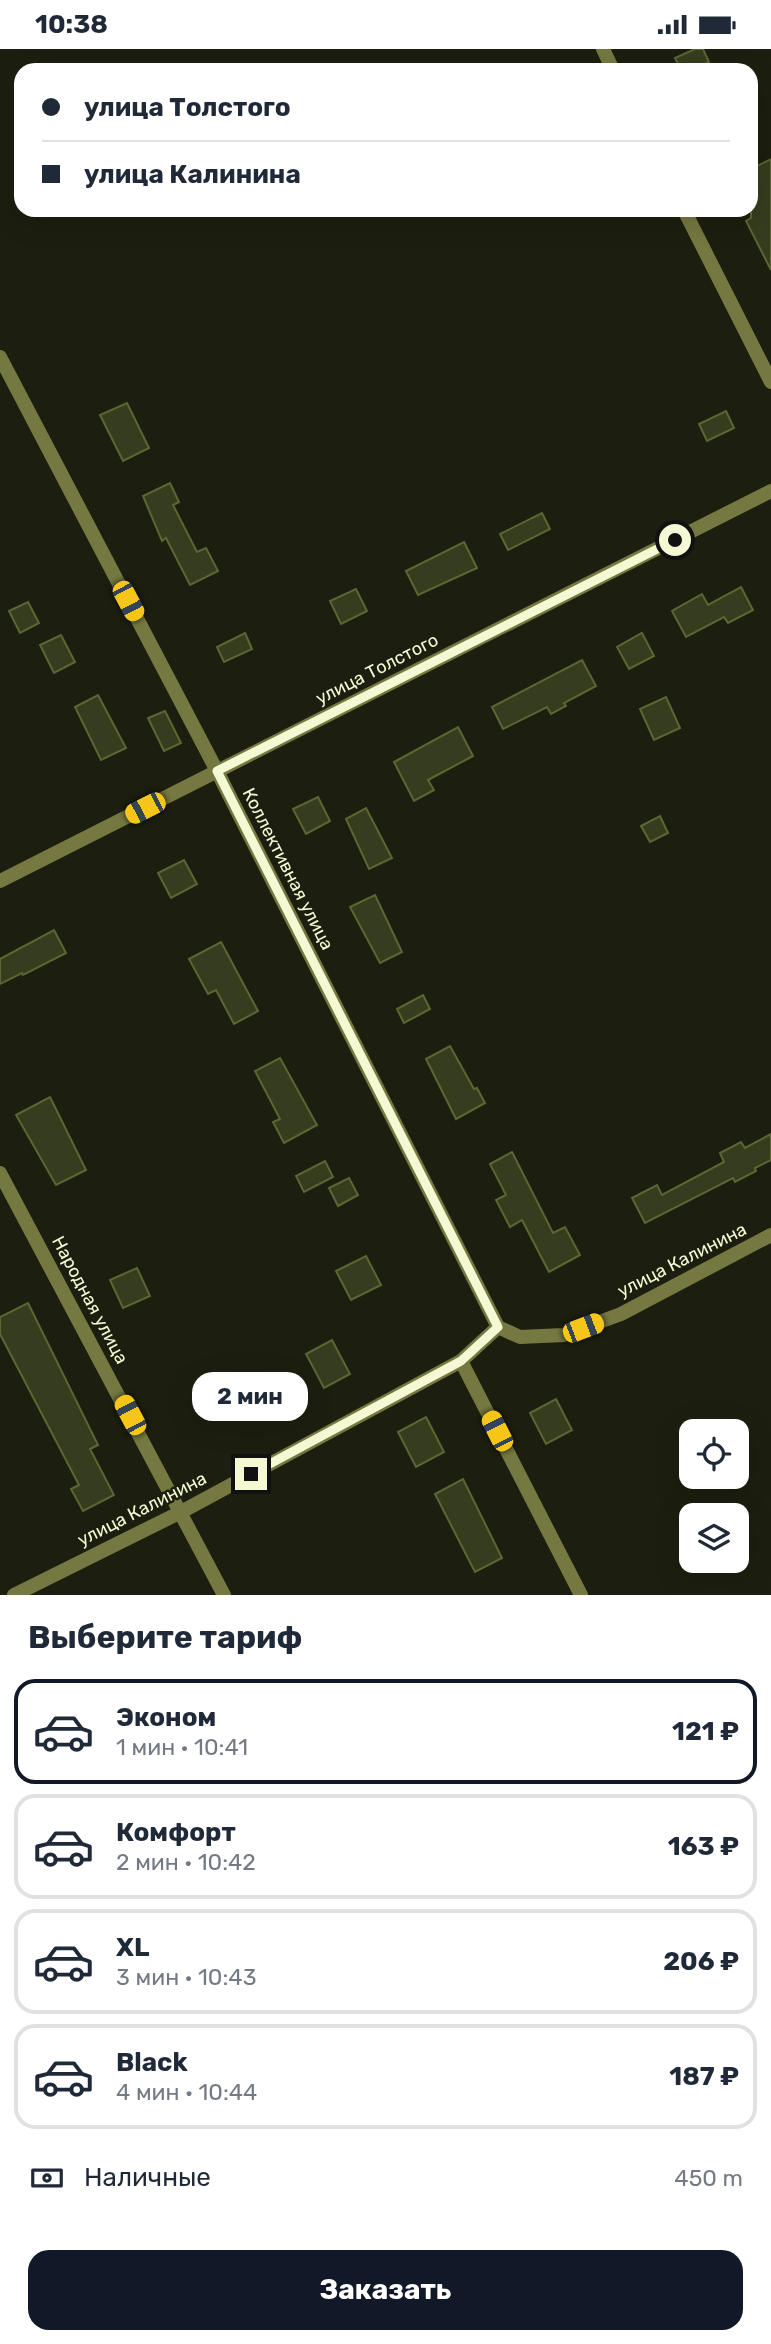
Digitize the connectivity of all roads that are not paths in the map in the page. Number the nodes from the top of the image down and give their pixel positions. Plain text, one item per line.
1 (688, 217) edge
2 (0, 357) edge
3 (771, 381) edge
4 (771, 491) edge
5 (217, 771) junction
6 (0, 881) edge
7 (0, 1173) edge
8 (771, 1235) edge
9 (498, 1327) junction
10 (461, 1361) junction
11 (181, 1511) junction
12 (14, 1595) edge
13 (224, 1595) edge
14 (581, 1595) edge

1 - 3 street
2 - 5 street, Коллективная улица
4 - 5 street, улица Толстого
5 - 6 street, улица Толстого
5 - 9 street, Коллективная улица
7 - 11 street, Народная улица
8 - 9 street, улица Калинина
9 - 10 street, улица Калинина
10 - 11 street, улица Калинина
10 - 14 street
11 - 12 street, улица Калинина
11 - 13 street, Народная улица

